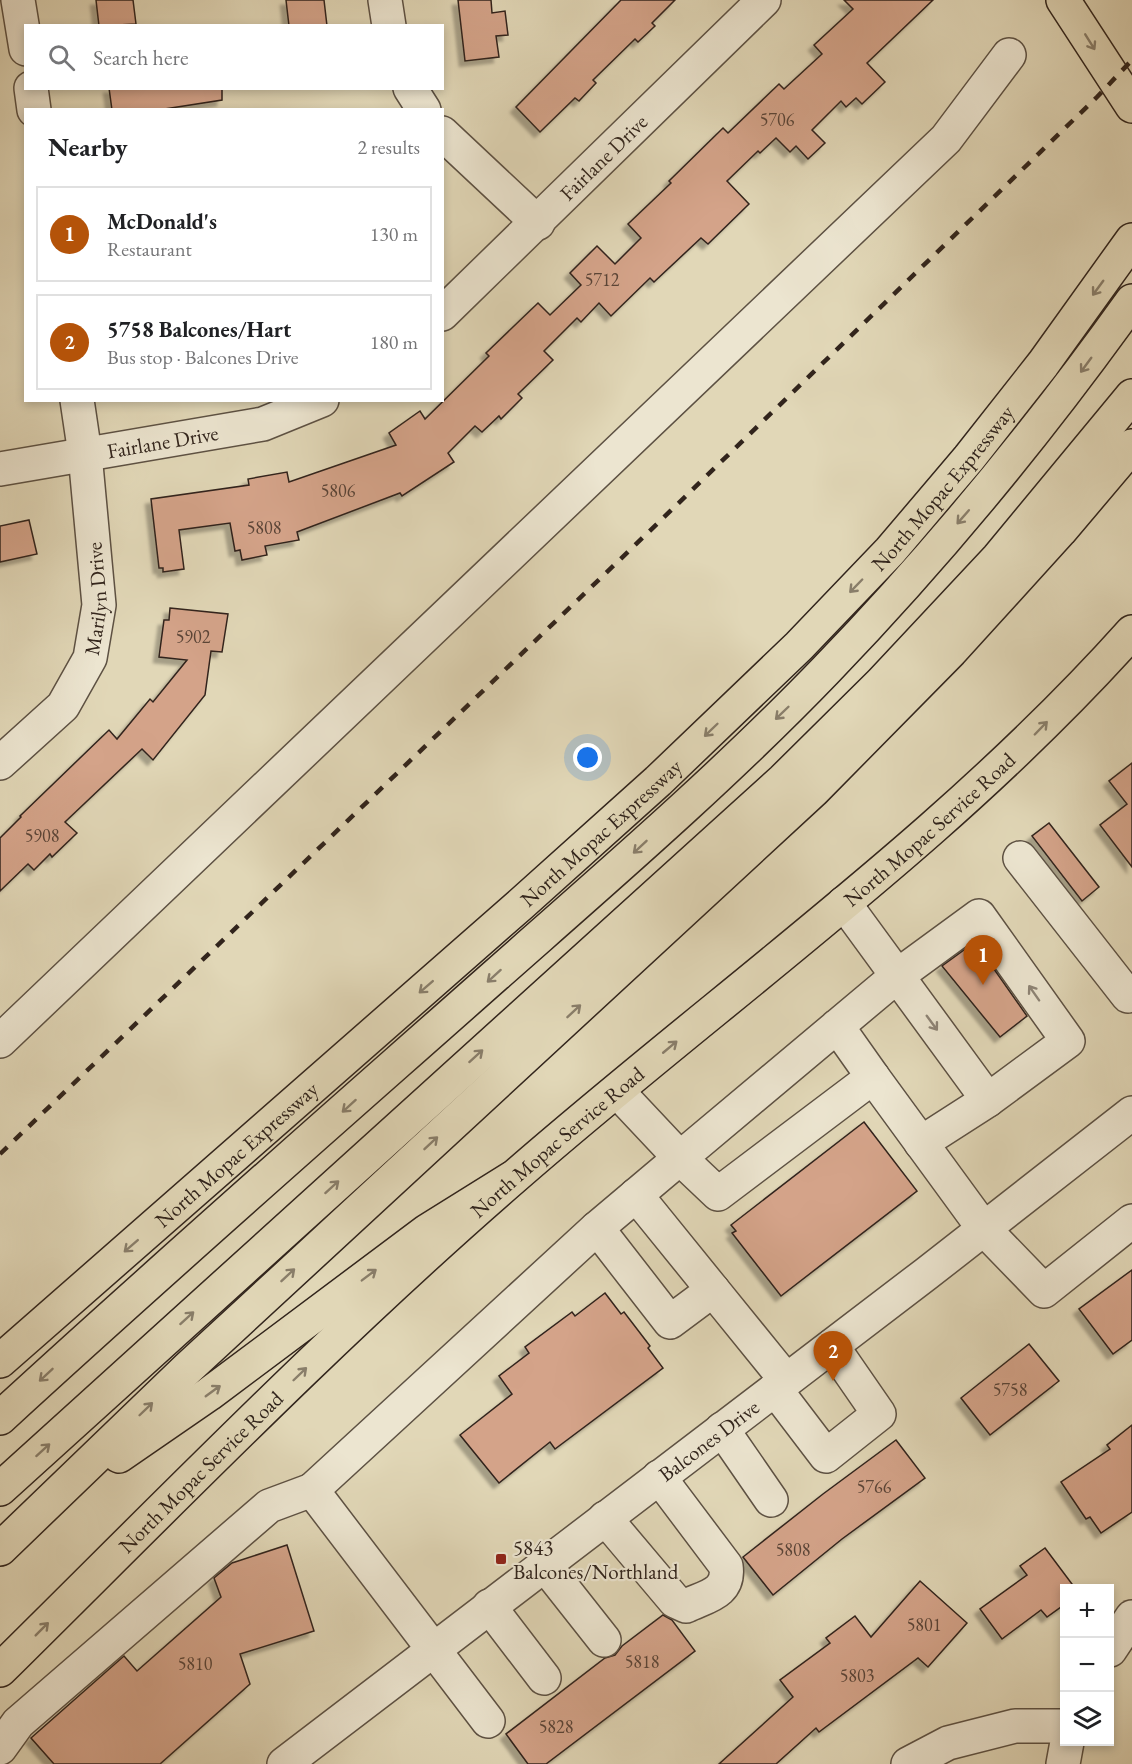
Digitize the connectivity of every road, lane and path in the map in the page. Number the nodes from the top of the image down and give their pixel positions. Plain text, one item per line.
1 (18, 0) edge
2 (385, 0) edge
3 (764, 0) edge
4 (1063, 0) edge
5 (389, 24) edge
6 (24, 37) edge
7 (1009, 55) dead end
8 (31, 90) edge
9 (411, 90) edge
10 (1132, 106) edge
11 (34, 108) edge
12 (423, 108) edge
13 (444, 135) edge
14 (538, 223) junction
15 (1132, 240) edge
16 (1132, 301) edge
17 (444, 312) edge
18 (1132, 396) edge
19 (77, 402) edge
20 (317, 402) edge
21 (1132, 446) edge
22 (84, 454) junction
23 (0, 469) edge
24 (1132, 632) edge
25 (0, 763) edge
26 (1020, 858) dead end
27 (844, 903) junction
28 (897, 976) junction
29 (1132, 995) edge
30 (837, 1026) junction
31 (0, 1041) edge
32 (873, 1077) junction
33 (617, 1091) junction
34 (988, 1100) junction
35 (1132, 1113) edge
36 (921, 1143) junction
37 (680, 1158) junction
38 (512, 1178) junction
39 (636, 1195) junction
40 (1132, 1221) edge
41 (597, 1228) junction
42 (984, 1229) junction
43 (713, 1290) junction
44 (832, 1346) junction
45 (0, 1361) edge
46 (781, 1384) junction
47 (0, 1418) edge
48 (722, 1429) junction
49 (659, 1477) junction
50 (0, 1489) edge
51 (312, 1490) junction
52 (771, 1500) dead end
53 (44, 1509) junction
54 (604, 1518) junction
55 (0, 1549) edge
56 (544, 1564) junction
57 (489, 1606) junction
58 (1132, 1617) edge
59 (604, 1640) dead end
60 (1114, 1644) edge
61 (432, 1650) junction
62 (0, 1670) edge
63 (544, 1678) dead end
64 (488, 1721) dead end
65 (1060, 1726) edge
66 (1066, 1746) edge
67 (0, 1748) edge
68 (0, 1759) edge
69 (4, 1764) edge
70 (284, 1764) edge
71 (908, 1764) edge
72 (1063, 1764) edge

1 - 6 street
2 - 5 street
3 - 14 street, Fairlane Drive
4 -> 10 main road
7 - 31 street
8 - 11 street
9 - 12 street
13 - 14 street
14 - 17 street, Fairlane Drive
15 -> 45 main road, North Mopac Expressway
16 -> 47 main road
50 -> 18 main road
19 - 22 street, Marilyn Drive
20 - 22 street, Fairlane Drive
53 -> 21 main road
22 - 23 street, Fairlane Drive
22 - 25 street, Marilyn Drive
27 -> 24 main road, North Mopac Service Road
26 - 29 street
27 - 28 street
33 -> 27 main road, North Mopac Service Road
28 - 30 street
28 -> 34 street
34 -> 28 street
30 - 32 street
30 - 37 street
32 - 36 street
32 - 37 street
33 - 37 street
33 - 38 main road, North Mopac Service Road
34 - 36 street
35 - 42 street, Balcones Drive
36 - 42 street
37 - 39 street
53 -> 38 main road
62 -> 38 main road, North Mopac Service Road
39 - 41 street
39 - 43 street
40 - 42 street
41 - 43 street
41 - 51 street
42 - 44 street, Balcones Drive
43 - 46 street
44 - 46 street, Balcones Drive
44 - 46 street
46 - 48 street, Balcones Drive
48 - 49 street, Balcones Drive
48 - 52 street
49 - 54 street, Balcones Drive
49 - 54 street
51 - 61 street
51 - 67 street
53 - 55 main road
54 - 56 street, Balcones Drive
56 - 57 street, Balcones Drive
56 - 59 street
57 - 61 street, Balcones Drive
57 - 63 street
58 - 60 street
61 - 64 street
61 - 70 street, Balcones Drive
65 - 71 street
66 - 72 street
68 - 69 street

